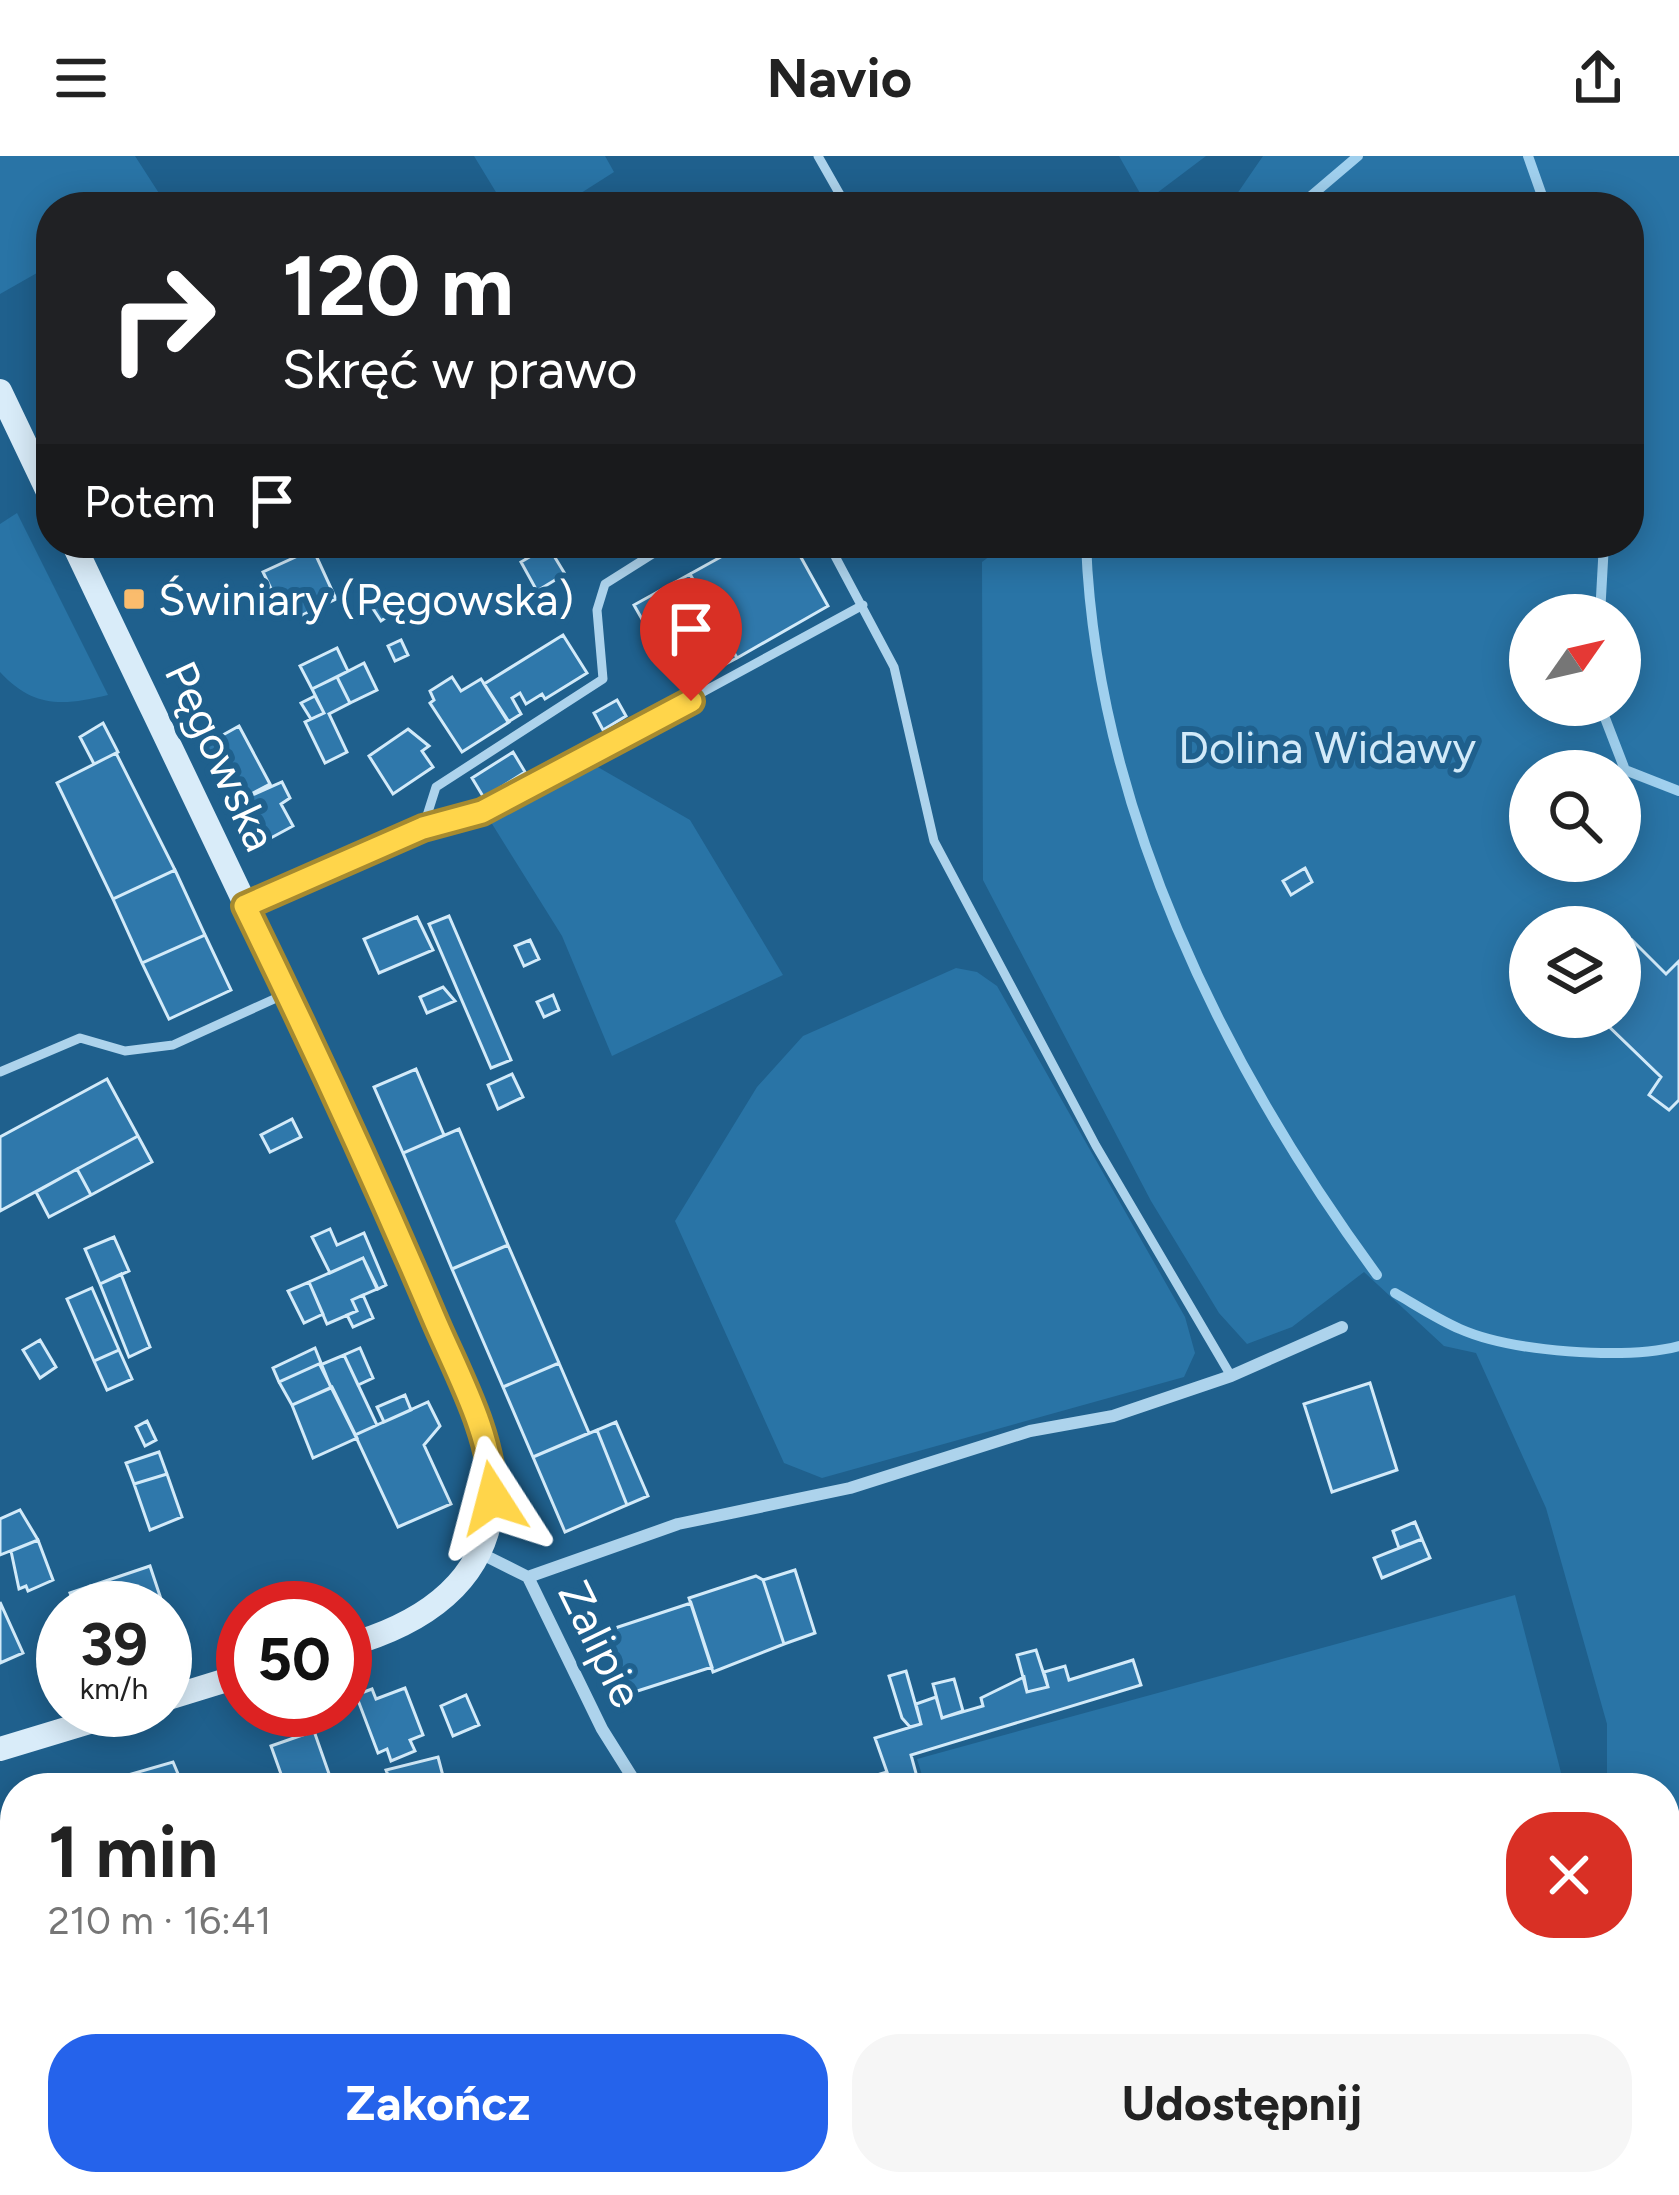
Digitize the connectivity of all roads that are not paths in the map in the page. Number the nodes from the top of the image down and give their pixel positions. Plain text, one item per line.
1 (818, 156) edge
2 (839, 192) edge
3 (0, 391) edge
4 (36, 467) edge
5 (80, 558) edge
6 (646, 558) edge
7 (836, 558) edge
8 (863, 605) junction
9 (423, 828) junction
10 (245, 906) junction
11 (288, 993) junction
12 (0, 1072) edge
13 (1342, 1327) dead end
14 (1232, 1376) junction
15 (482, 1546) junction
16 (528, 1577) junction
17 (372, 1635) edge
18 (40, 1737) edge
19 (0, 1749) edge
20 (630, 1773) edge

1 - 2 lane
3 - 4 main road
5 - 10 main road, Pęgowska
6 - 9 lane
7 - 8 lane
8 - 9 lane
8 - 14 lane
9 - 10 lane
10 - 11 main road, Pęgowska
11 - 12 lane
11 - 15 main road, Pęgowska
13 - 14 street
14 - 16 street
15 - 16 street, Zalipie
15 - 17 main road
16 - 20 street, Zalipie
18 - 19 main road

